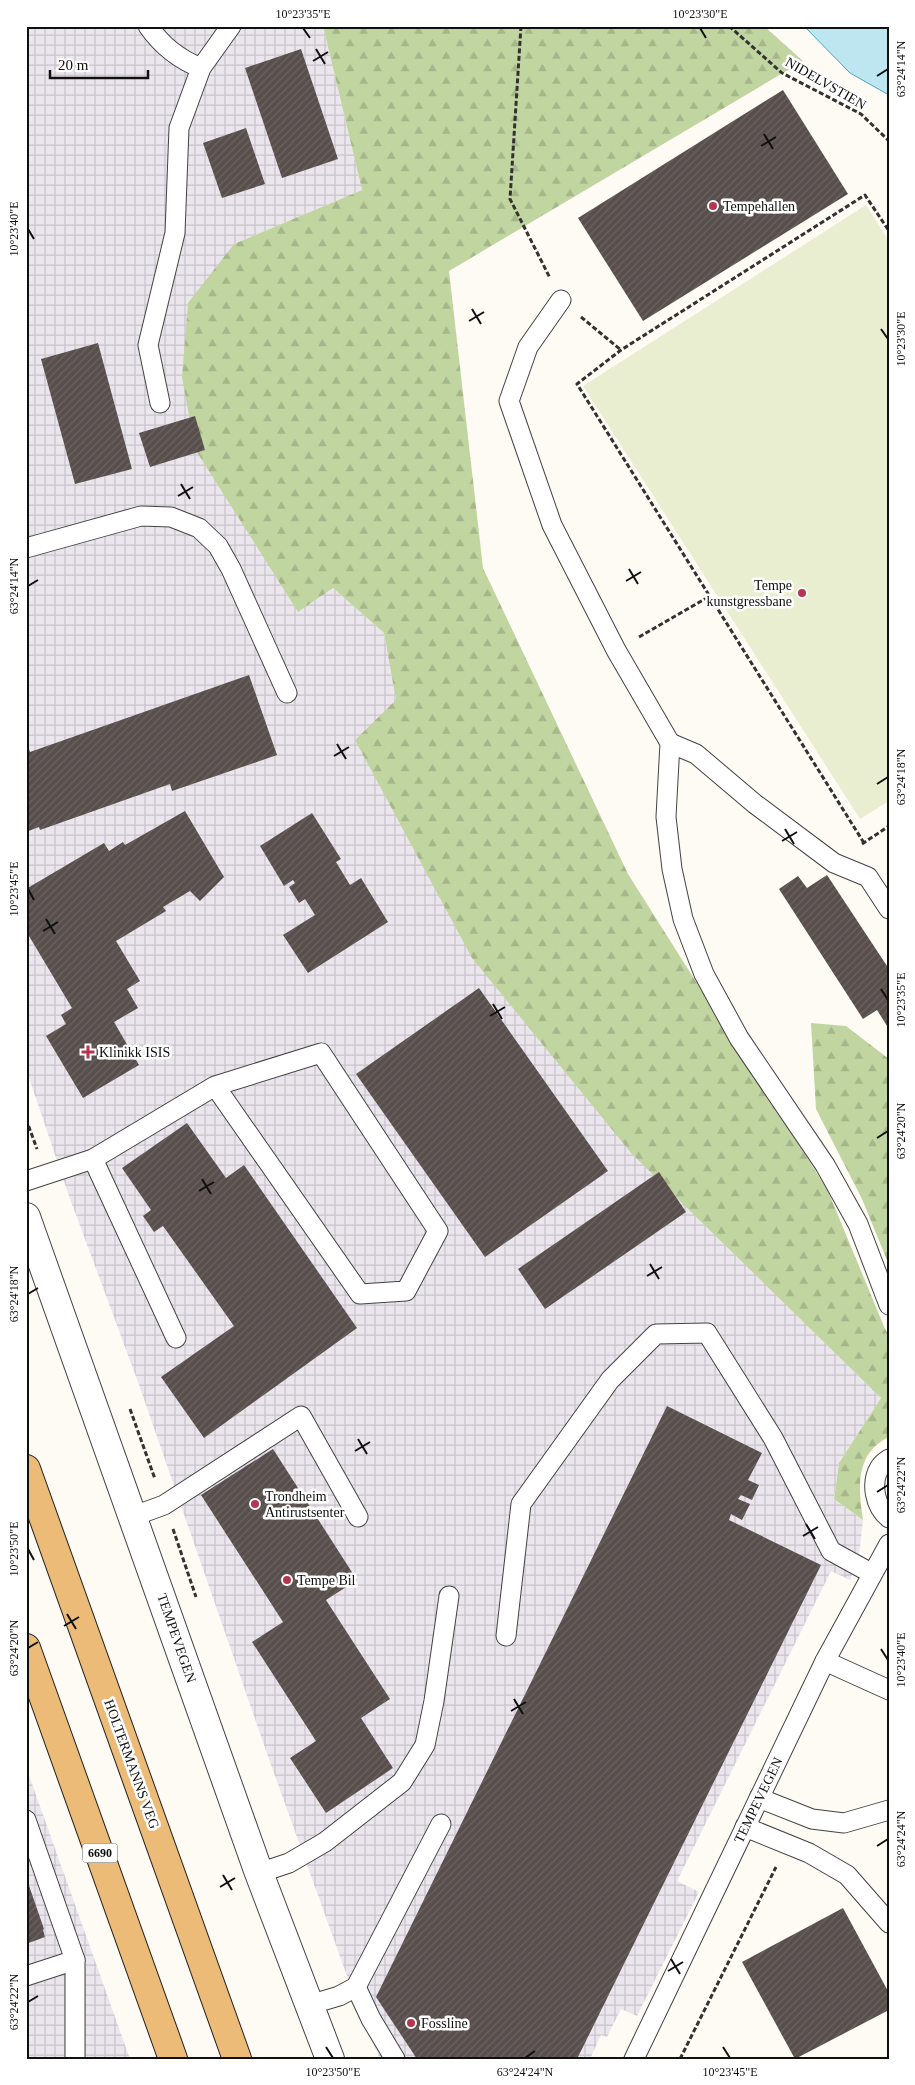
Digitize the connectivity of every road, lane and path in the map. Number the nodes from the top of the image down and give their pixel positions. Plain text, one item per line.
1 (148, 26) edge
2 (231, 26) edge
3 (521, 26) edge
4 (729, 26) edge
5 (201, 68) junction
6 (889, 140) edge
7 (889, 231) edge
8 (561, 300) junction
9 (621, 350) junction
10 (160, 403) dead end
11 (26, 548) edge
12 (710, 596) junction
13 (616, 650) junction
14 (287, 693) dead end
15 (670, 744) junction
16 (864, 843) dead end
17 (889, 909) edge
18 (216, 1086) junction
19 (93, 1159) junction
20 (26, 1181) edge
21 (26, 1217) edge
22 (889, 1305) edge
23 (176, 1338) dead end
24 (889, 1459) edge
25 (26, 1469) edge
26 (134, 1516) junction
27 (358, 1517) dead end
28 (889, 1518) edge
29 (889, 1544) edge
30 (871, 1573) junction
31 (449, 1596) dead end
32 (506, 1636) dead end
33 (26, 1648) edge
34 (825, 1661) junction
35 (889, 1690) edge
36 (759, 1798) junction
37 (889, 1810) edge
38 (26, 1820) edge
39 (441, 1824) dead end
40 (745, 1827) junction
41 (787, 1844) junction
42 (259, 1873) junction
43 (889, 1923) edge
44 (75, 1960) junction
45 (26, 1976) edge
46 (356, 1987) junction
47 (309, 2005) junction
48 (74, 2059) edge
49 (173, 2059) edge
50 (237, 2059) edge
51 (330, 2059) edge
52 (395, 2059) edge
53 (634, 2059) edge
54 (680, 2059) edge

1 - 5 lane
2 - 5 lane
3 - 8 path
4 - 6 path, NIDELVSTIEN
5 - 10 lane
7 - 9 path
8 - 9 path
8 - 13 lane
9 - 12 path
11 - 14 lane
12 - 13 path
12 - 16 path
13 - 15 lane
15 - 17 lane
15 - 22 lane
18 - 18 lane
18 - 19 lane
19 - 20 lane
19 - 23 lane
21 - 26 street, TEMPEVEGEN
24 - 28 lane
25 - 50 main road, HOLTERMANNS VEG
26 - 27 lane
26 - 42 street, TEMPEVEGEN
29 - 30 lane, TEMPEVEGEN
30 - 32 lane
30 - 34 lane, TEMPEVEGEN
31 - 42 lane
33 - 49 main road, 6690
34 - 35 lane
34 - 36 lane, TEMPEVEGEN
36 - 37 lane
36 - 40 lane, TEMPEVEGEN
38 - 44 lane
39 - 46 lane
40 - 41 lane
40 - 53 lane, TEMPEVEGEN
41 - 43 lane
41 - 54 path
42 - 47 street, TEMPEVEGEN
44 - 45 lane
44 - 48 lane
46 - 47 lane
46 - 52 lane
47 - 51 street, TEMPEVEGEN

